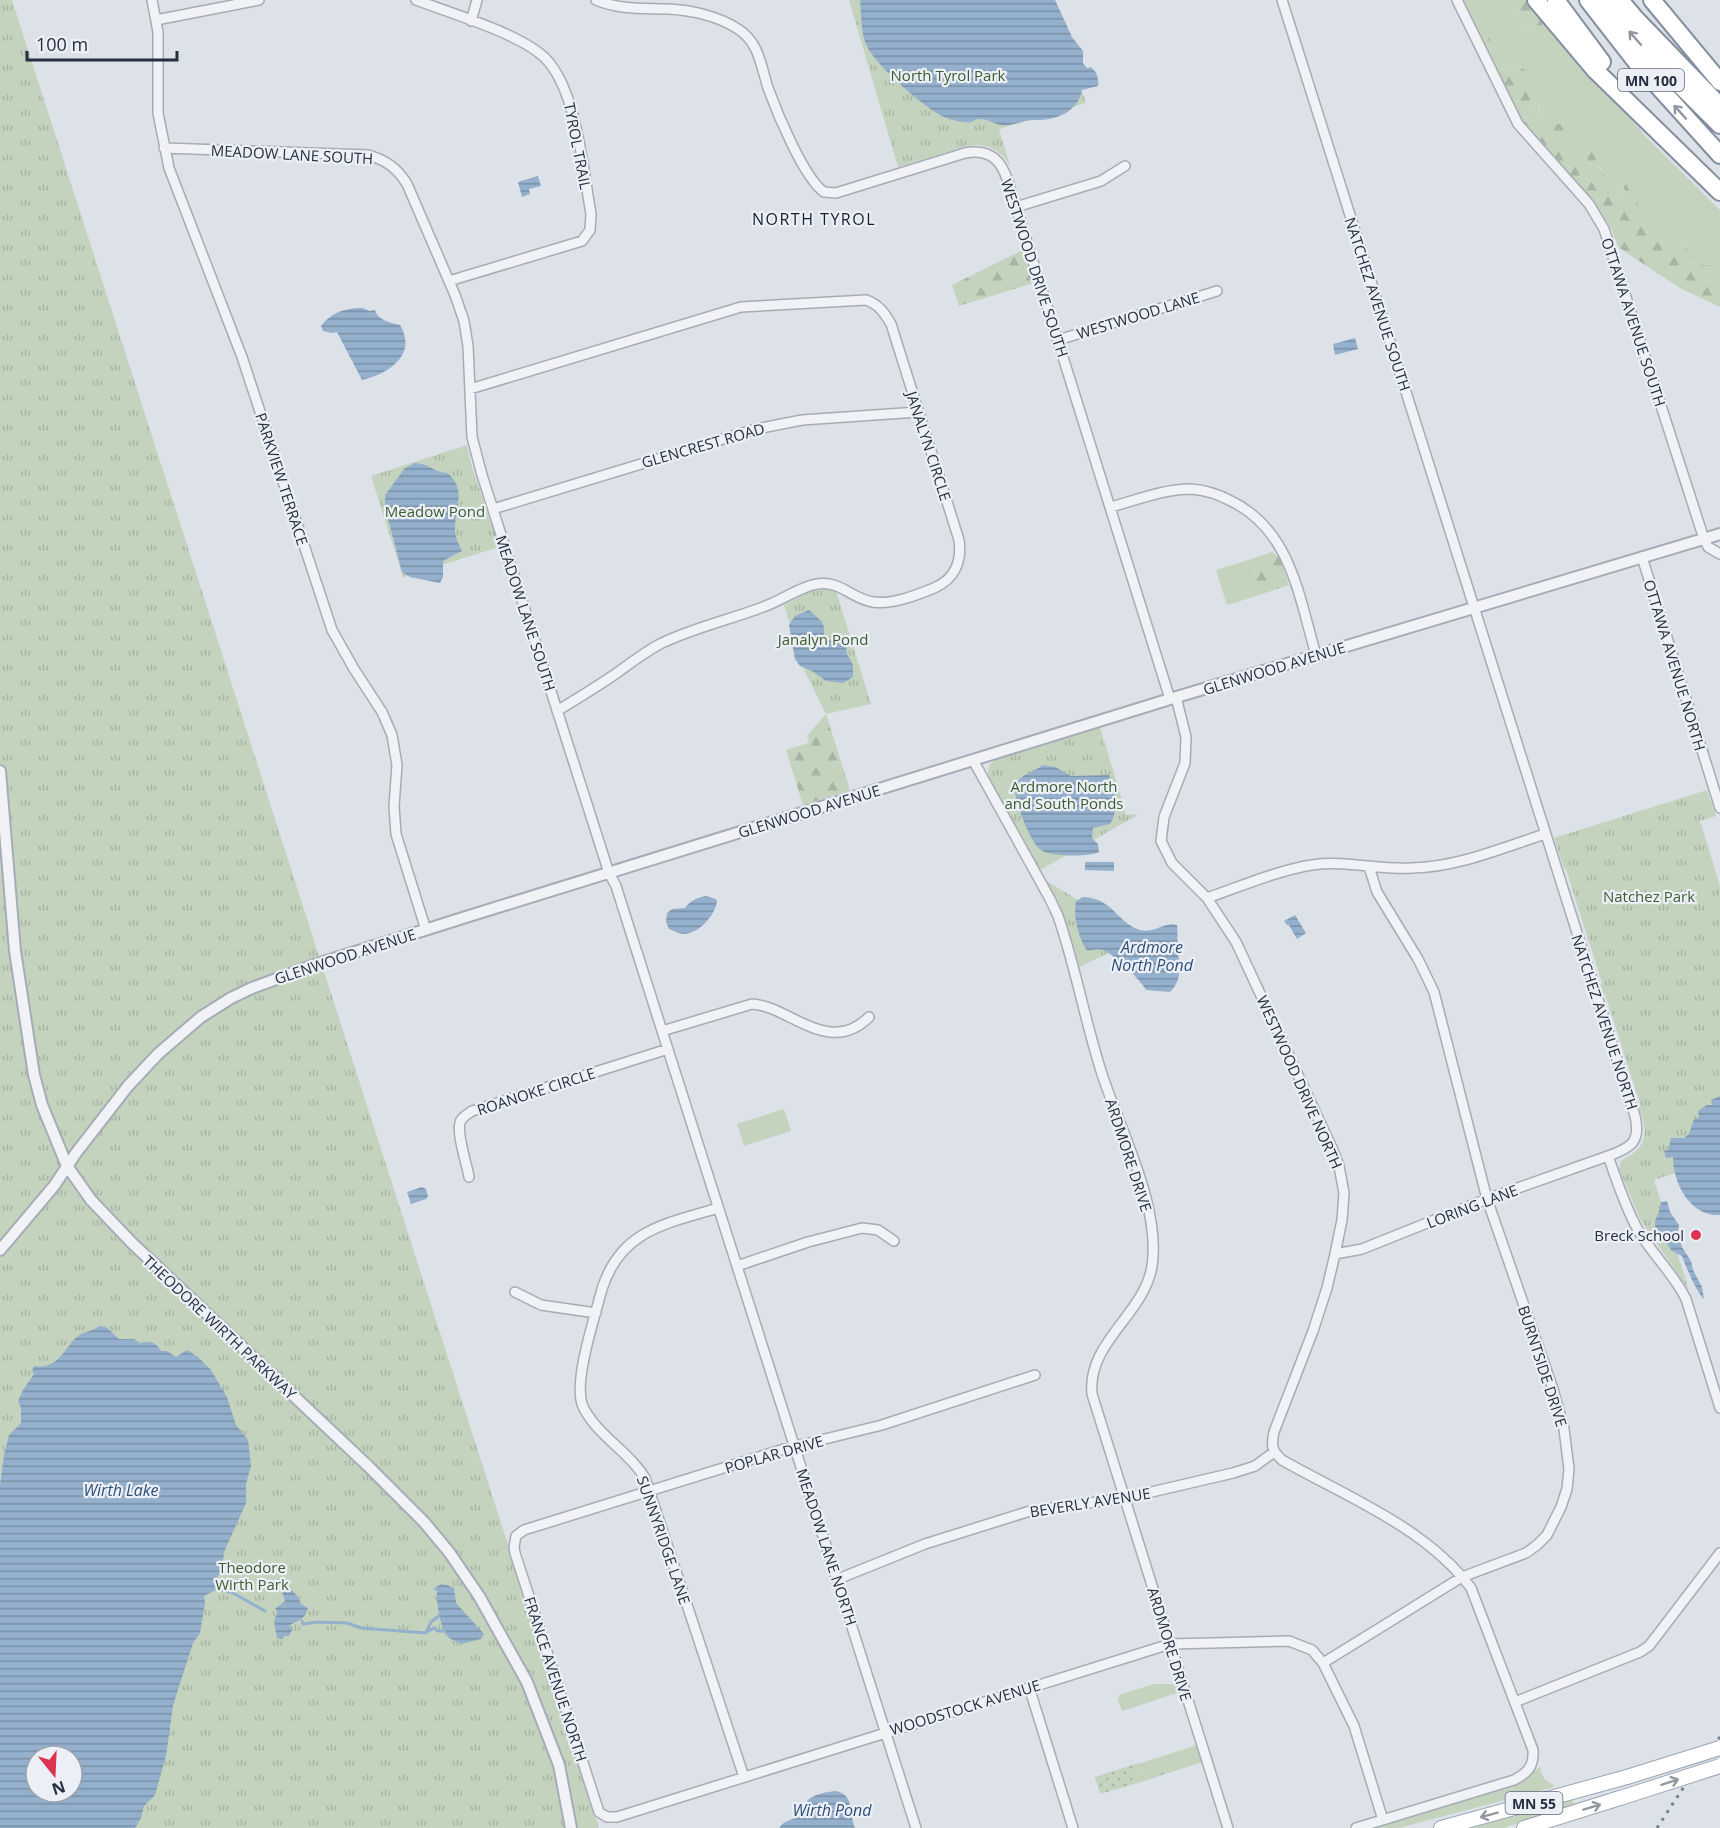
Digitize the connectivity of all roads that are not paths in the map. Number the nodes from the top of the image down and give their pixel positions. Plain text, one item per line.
1 (152, 0) edge
2 (259, 0) edge
3 (416, 0) edge
4 (477, 0) edge
5 (596, 0) edge
6 (1282, 0) edge
7 (1457, 0) edge
8 (1536, 0) edge
9 (1556, 0) edge
10 (1588, 0) edge
11 (1604, 0) edge
12 (1620, 0) edge
13 (1631, 0) edge
14 (1652, 0) edge
15 (156, 20) junction
16 (471, 21) junction
17 (1659, 41) junction
18 (1720, 82) edge
19 (1720, 106) edge
20 (1720, 125) edge
21 (164, 148) junction
22 (1679, 150) junction
23 (1720, 155) edge
24 (1125, 166) dead end
25 (1720, 192) edge
26 (1016, 207) junction
27 (449, 281) junction
28 (1217, 291) dead end
29 (1058, 340) junction
30 (470, 389) junction
31 (918, 412) junction
32 (1111, 507) junction
33 (493, 509) junction
34 (1720, 534) edge
35 (1704, 538) junction
36 (1720, 554) edge
37 (1642, 557) junction
38 (1474, 609) junction
39 (1316, 655) junction
40 (1173, 698) junction
41 (557, 711) junction
42 (973, 760) junction
43 (0, 771) edge
44 (1720, 808) edge
45 (1545, 834) junction
46 (1369, 867) junction
47 (609, 873) junction
48 (1207, 898) junction
49 (426, 930) junction
50 (869, 1017) dead end
51 (662, 1031) junction
52 (668, 1049) junction
53 (1608, 1156) junction
54 (67, 1166) junction
55 (469, 1177) dead end
56 (1487, 1199) junction
57 (718, 1208) junction
58 (894, 1241) dead end
59 (0, 1250) edge
60 (1335, 1254) junction
61 (737, 1266) junction
62 (515, 1292) dead end
63 (596, 1313) junction
64 (1035, 1375) dead end
65 (1720, 1408) edge
66 (795, 1447) junction
67 (1274, 1452) junction
68 (650, 1491) junction
69 (1126, 1498) junction
70 (516, 1536) joint
71 (1720, 1553) edge
72 (1462, 1577) junction
73 (838, 1579) junction
74 (1170, 1644) junction
75 (1323, 1663) junction
76 (1029, 1687) junction
77 (1515, 1702) junction
78 (886, 1732) junction
79 (1720, 1748) edge
80 (1720, 1766) edge
81 (744, 1778) junction
82 (607, 1817) joint
83 (1383, 1820) junction
84 (572, 1828) edge
85 (916, 1828) edge
86 (1073, 1828) edge
87 (1228, 1828) edge
88 (1356, 1828) edge
89 (1441, 1828) edge
90 (1524, 1828) edge

1 - 15 street
2 - 15 street
3 - 16 street, TYROL TRAIL
4 - 16 street
5 - 26 street, WESTWOOD DRIVE SOUTH
6 - 38 street, NATCHEZ AVENUE SOUTH
7 - 35 street, OTTAWA AVENUE SOUTH
8 - 22 highway
9 - 22 highway, MN 100
23 -> 10 highway, MN 100
20 -> 11 highway
12 - 17 highway
13 - 17 highway
14 - 18 highway
15 - 21 street, PARKVIEW TERRACE
16 - 27 street, TYROL TRAIL
17 - 19 highway
21 - 27 street, MEADOW LANE SOUTH
21 - 49 street, PARKVIEW TERRACE
22 - 25 highway, MN 100
24 - 26 street
26 - 29 street, WESTWOOD DRIVE SOUTH
27 - 30 street, MEADOW LANE SOUTH
28 - 29 street, WESTWOOD LANE
29 - 32 street, WESTWOOD DRIVE SOUTH
30 - 31 street, JANALYN CIRCLE
30 - 33 street, MEADOW LANE SOUTH
31 - 33 street, GLENCREST ROAD
31 - 41 street, JANALYN CIRCLE
32 - 39 street
32 - 40 street, WESTWOOD DRIVE SOUTH
33 - 41 street, MEADOW LANE SOUTH
34 - 35 street, GLENWOOD AVENUE
35 - 36 street
35 - 37 street, GLENWOOD AVENUE
37 - 38 street, GLENWOOD AVENUE
37 - 44 street, OTTAWA AVENUE NORTH
38 - 39 street, GLENWOOD AVENUE
38 - 45 street, NATCHEZ AVENUE NORTH
39 - 40 street, GLENWOOD AVENUE
40 - 42 street, GLENWOOD AVENUE
40 - 48 street, WESTWOOD DRIVE NORTH
41 - 47 street, MEADOW LANE SOUTH
42 - 47 street, GLENWOOD AVENUE
42 - 69 street, ARDMORE DRIVE
43 - 54 street, THEODORE WIRTH PARKWAY
45 - 46 street
45 - 53 street, NATCHEZ AVENUE NORTH
46 - 48 street
46 - 56 street, BURNTSIDE DRIVE
47 - 49 street, GLENWOOD AVENUE
47 - 51 street
48 - 60 street, WESTWOOD DRIVE NORTH
49 - 54 street, GLENWOOD AVENUE
50 - 51 street
51 - 52 street, MEADOW LANE NORTH
52 - 55 street, ROANOKE CIRCLE
52 - 57 street, MEADOW LANE NORTH
53 - 56 street, LORING LANE
53 - 65 street
54 - 59 street, GLENWOOD AVENUE
54 - 84 street, THEODORE WIRTH PARKWAY
56 - 60 street, LORING LANE
56 - 72 street, BURNTSIDE DRIVE
57 - 61 street, MEADOW LANE NORTH
57 - 63 street, SUNNYRIDGE LANE
58 - 61 street
60 - 67 street, WESTWOOD DRIVE NORTH
61 - 66 street, MEADOW LANE NORTH
62 - 63 street
63 - 68 street, SUNNYRIDGE LANE
64 - 66 street, POPLAR DRIVE
66 - 68 street, POPLAR DRIVE
66 - 73 street, MEADOW LANE NORTH
67 - 69 street, BEVERLY AVENUE
67 - 72 street
68 - 70 street, POPLAR DRIVE
68 - 81 street, SUNNYRIDGE LANE
69 - 73 street, BEVERLY AVENUE
69 - 74 street, ARDMORE DRIVE
70 - 82 street, FRANCE AVENUE NORTH
71 - 77 street
72 - 75 street, BURNTSIDE DRIVE
72 - 77 street
73 - 78 street, MEADOW LANE NORTH
74 - 75 street, WOODSTOCK AVENUE
74 - 76 street, WOODSTOCK AVENUE
74 - 87 street, ARDMORE DRIVE
75 - 83 street
76 - 78 street, WOODSTOCK AVENUE
76 - 86 street
77 - 83 street
78 - 81 street, WOODSTOCK AVENUE
78 - 85 street, MEADOW LANE NORTH
79 -> 89 main road, MN 55, bridge
90 -> 80 main road, MN 55, bridge
81 - 82 street, WOODSTOCK AVENUE
83 - 88 street

